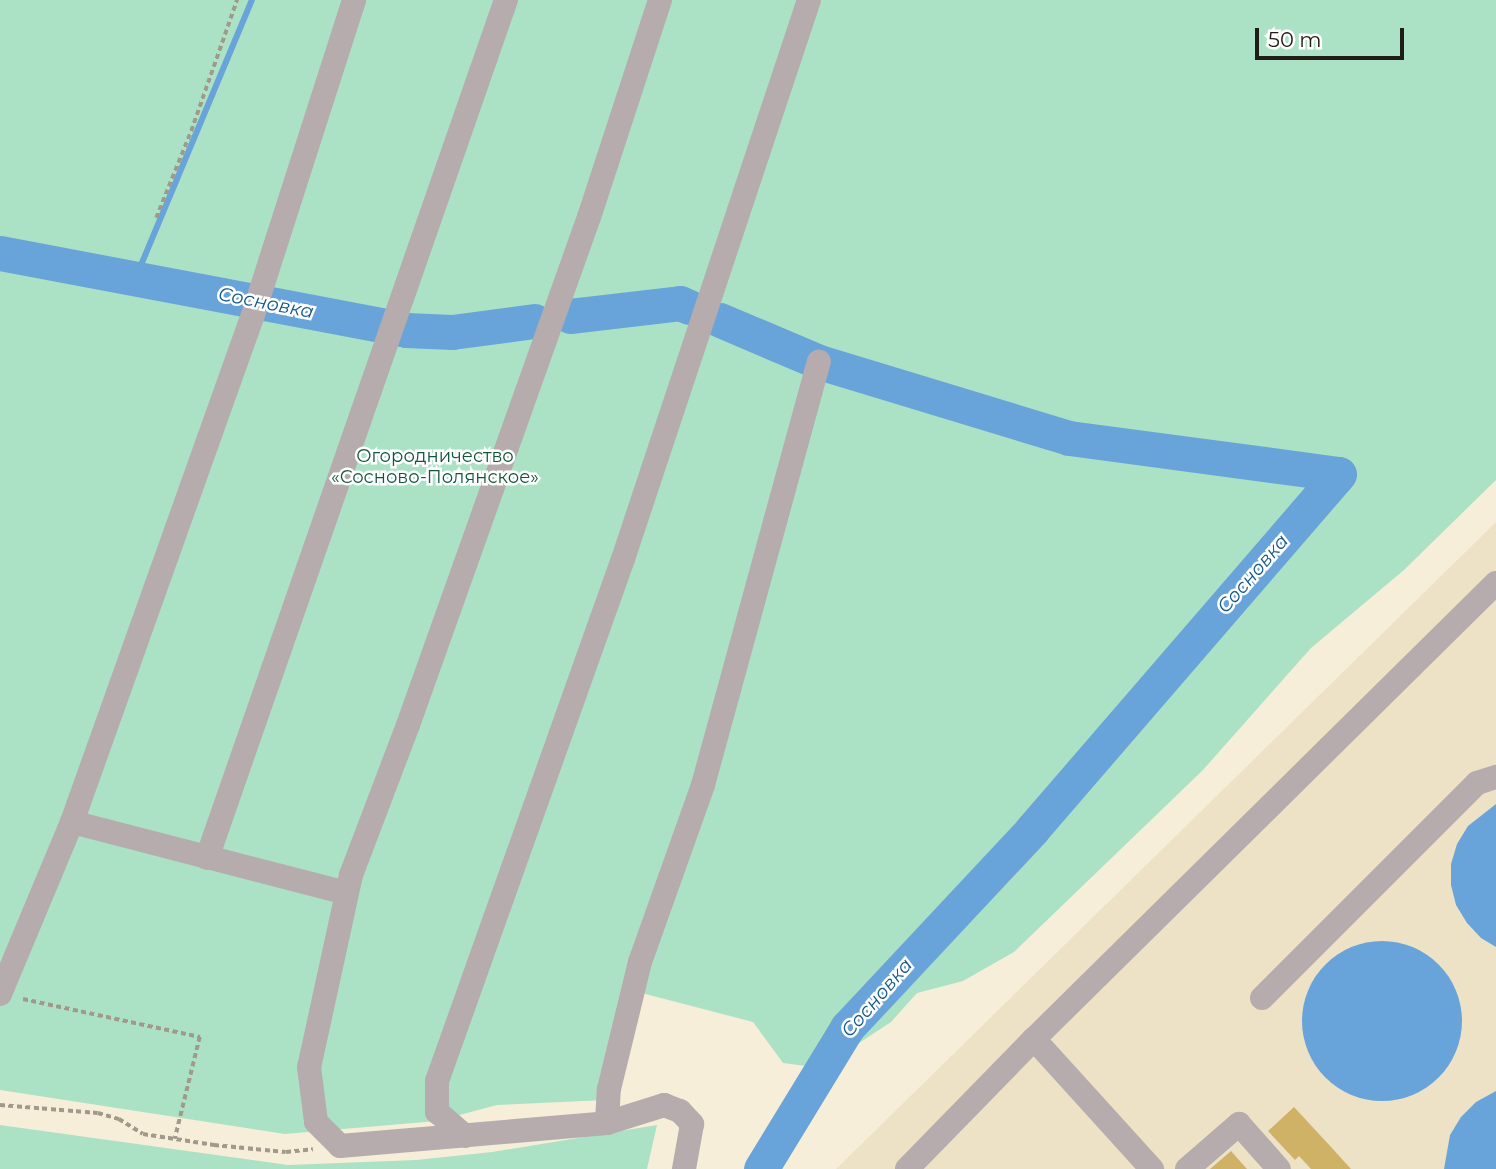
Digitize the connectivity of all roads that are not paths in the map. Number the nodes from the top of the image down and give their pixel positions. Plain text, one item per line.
1 (354, 0) edge
2 (506, 0) edge
3 (660, 0) edge
4 (808, 0) edge
5 (819, 362) dead end
6 (1496, 583) edge
7 (1496, 777) edge
8 (72, 822) junction
9 (207, 858) junction
10 (346, 893) junction
11 (0, 994) edge
12 (1262, 998) dead end
13 (1034, 1039) junction
14 (607, 1123) junction
15 (465, 1136) junction
16 (684, 1169) edge
17 (907, 1169) edge
18 (1152, 1169) edge
19 (1187, 1169) edge
20 (1279, 1169) edge

1 - 8 lane
2 - 9 lane
3 - 10 lane
4 - 15 lane
5 - 14 lane
6 - 13 lane
7 - 12 lane
8 - 9 lane
8 - 11 lane
9 - 10 lane
10 - 15 lane
13 - 17 lane
13 - 18 lane
14 - 15 lane
14 - 16 lane
19 - 20 lane

